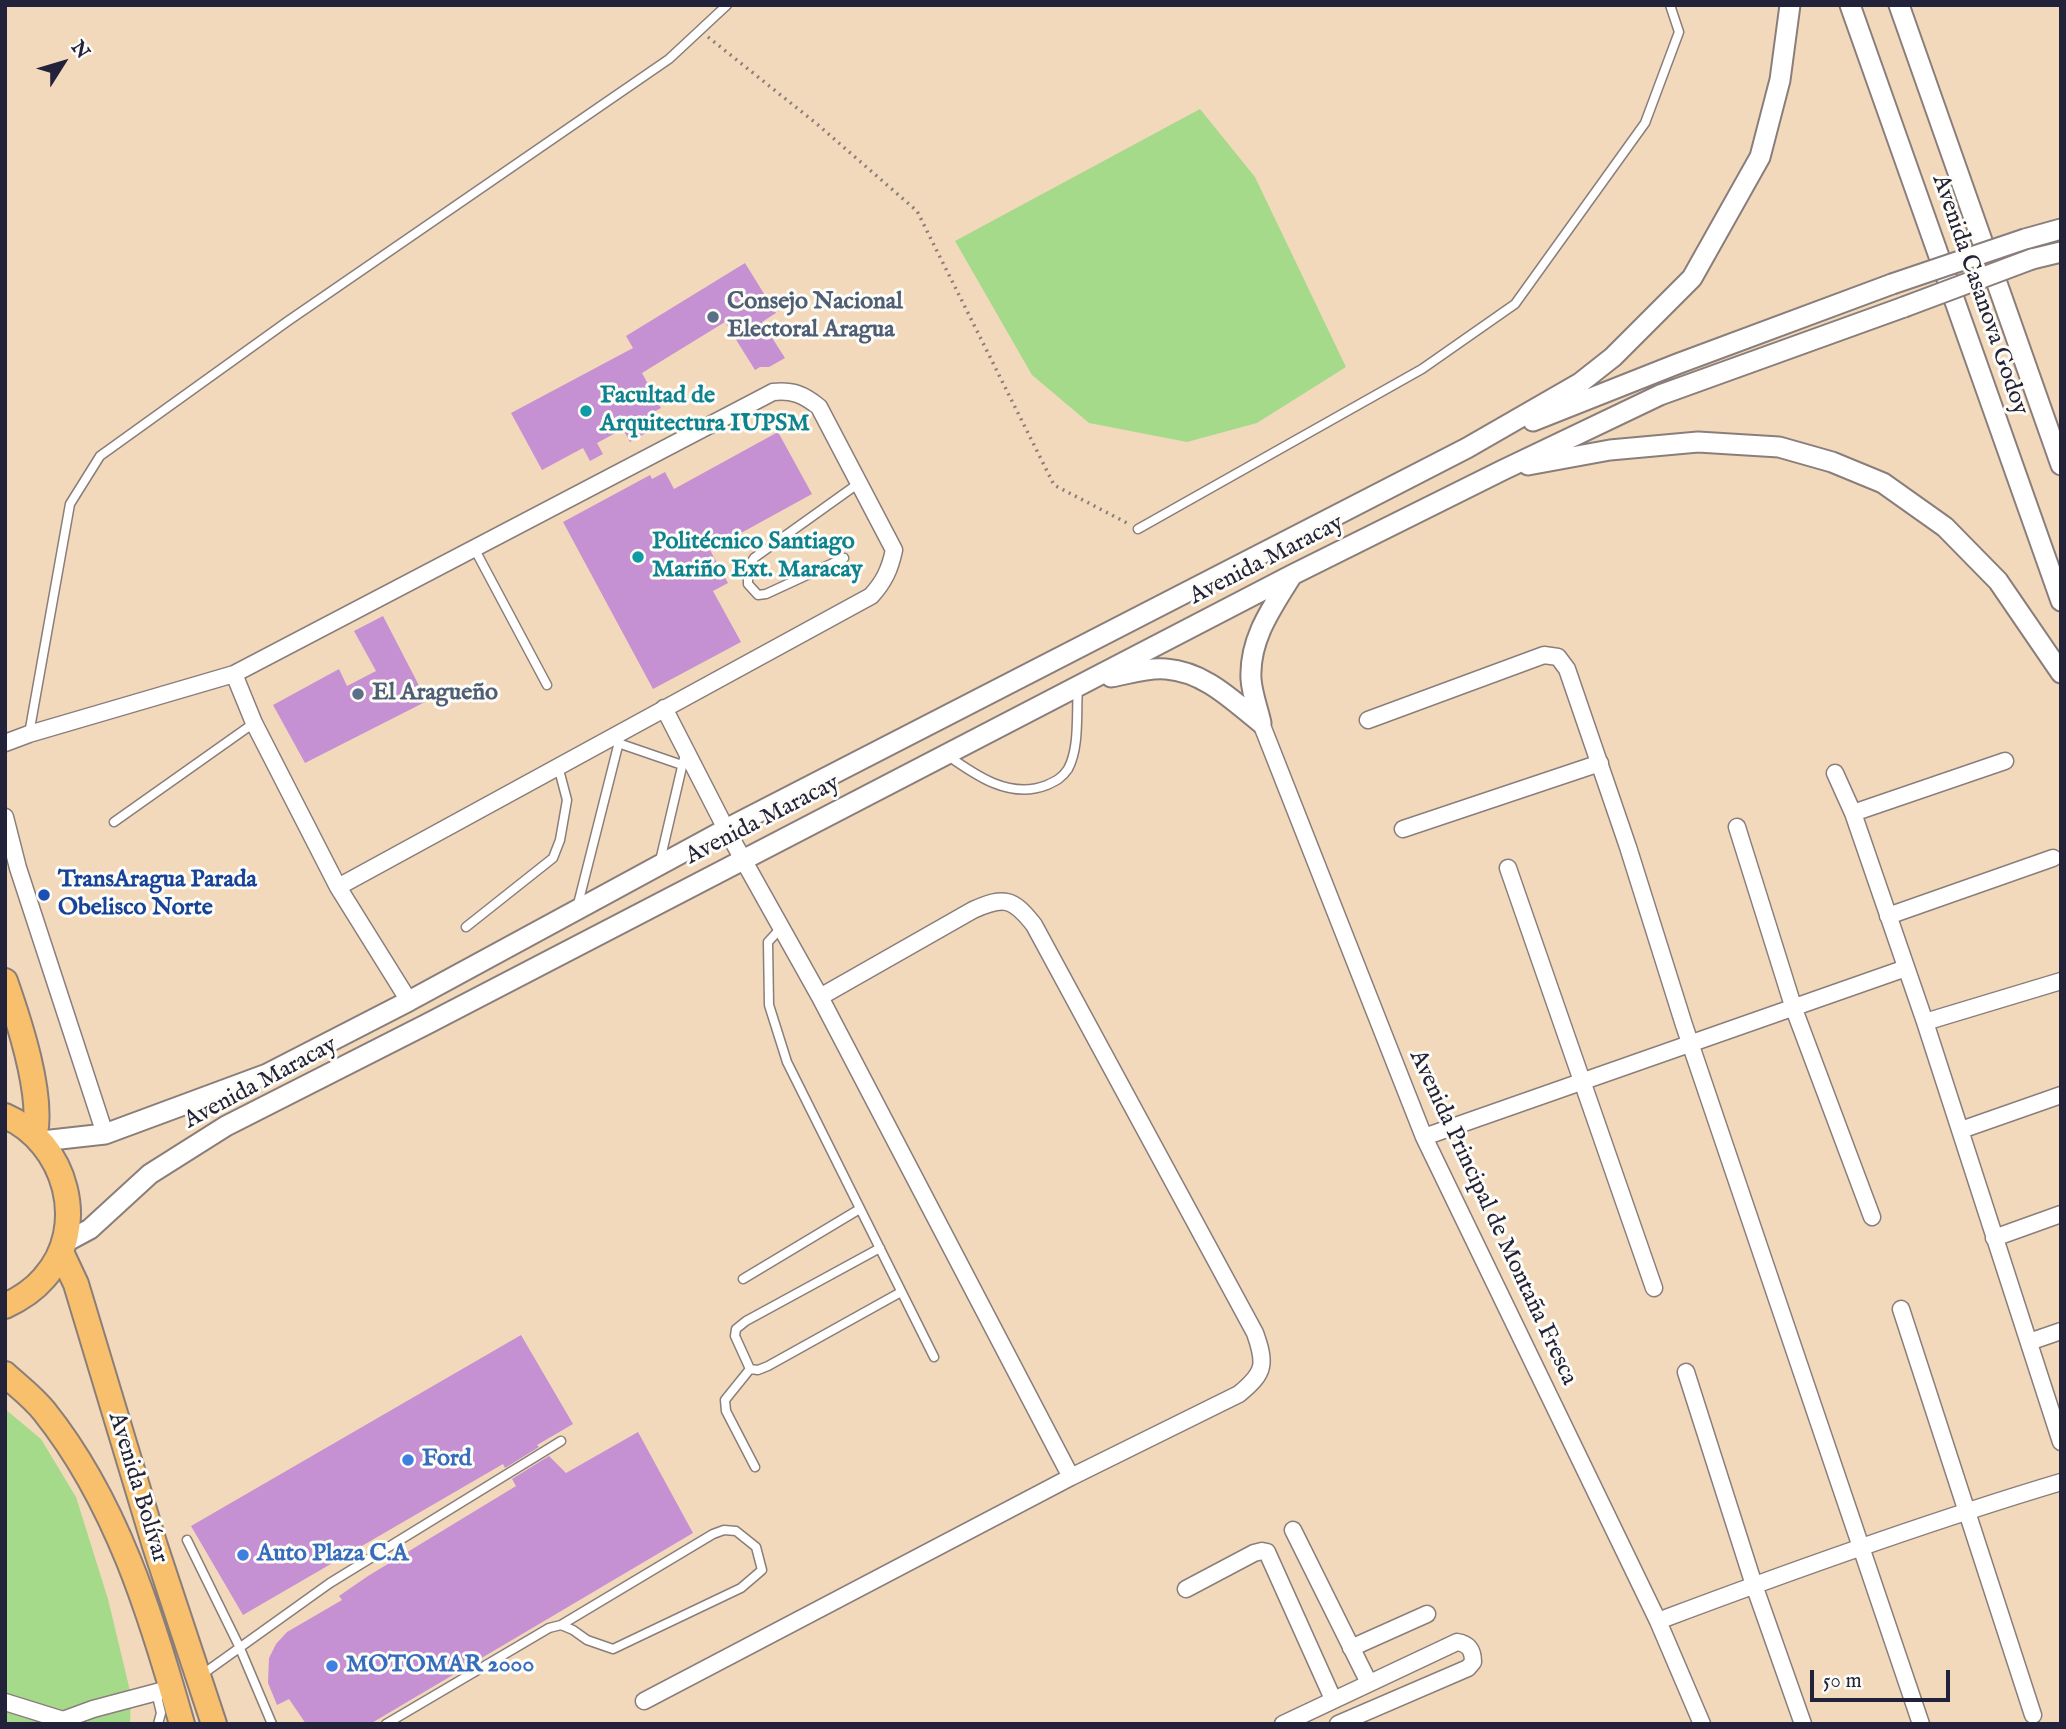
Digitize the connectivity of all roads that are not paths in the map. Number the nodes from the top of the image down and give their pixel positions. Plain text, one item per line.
1 (727, 5) edge
2 (1670, 5) edge
3 (1790, 5) edge
4 (1850, 5) edge
5 (1899, 5) edge
6 (2061, 229) edge
7 (2061, 252) edge
8 (2037, 397) junction
9 (2061, 423) edge
10 (1467, 448) junction
11 (2061, 465) edge
12 (1503, 470) junction
13 (859, 483) junction
14 (1138, 529) road end
15 (474, 548) junction
16 (844, 558) dead end
17 (1292, 575) junction
18 (2061, 601) edge
19 (2061, 673) edge
20 (234, 674) junction
21 (1085, 684) junction
22 (547, 685) dead end
23 (664, 708) junction
24 (1368, 720) dead end
25 (254, 723) junction
26 (1261, 723) junction
27 (29, 734) junction
28 (620, 737) junction
29 (5, 743) edge
30 (947, 755) junction
31 (684, 758) junction
32 (2005, 761) dead end
33 (1600, 763) junction
34 (558, 765) junction
35 (1835, 774) dead end
36 (1853, 813) junction
37 (5, 817) edge
38 (114, 821) dead end
39 (1737, 827) dead end
40 (1403, 829) dead end
41 (726, 830) junction
42 (744, 858) junction
43 (2053, 858) dead end
44 (659, 866) junction
45 (1508, 868) dead end
46 (338, 887) junction
47 (576, 910) junction
48 (1888, 916) junction
49 (466, 927) dead end
50 (780, 929) junction
51 (1906, 968) junction
52 (5, 981) edge
53 (2061, 981) edge
54 (820, 997) junction
55 (409, 1001) junction
56 (1794, 1009) junction
57 (1925, 1022) junction
58 (1692, 1045) junction
59 (1582, 1080) junction
60 (2061, 1095) edge
61 (5, 1116) edge
62 (1961, 1130) junction
63 (105, 1134) junction
64 (1424, 1137) junction
65 (38, 1138) junction
66 (858, 1210) junction
67 (2061, 1214) edge
68 (1872, 1217) dead end
69 (1994, 1238) junction
70 (62, 1248) junction
71 (880, 1248) junction
72 (743, 1279) dead end
73 (1654, 1288) dead end
74 (901, 1292) junction
75 (5, 1306) edge
76 (1901, 1309) dead end
77 (2061, 1331) edge
78 (2029, 1342) junction
79 (934, 1357) dead end
80 (750, 1369) junction
81 (1686, 1372) dead end
82 (5, 1374) edge
83 (561, 1441) dead end
84 (2061, 1441) edge
85 (755, 1467) dead end
86 (1071, 1477) junction
87 (2061, 1482) edge
88 (1968, 1510) junction
89 (1293, 1530) dead end
90 (187, 1540) dead end
91 (1860, 1547) junction
92 (1754, 1585) junction
93 (1186, 1590) dead end
94 (1427, 1614) dead end
95 (1658, 1621) junction
96 (561, 1625) junction
97 (239, 1646) junction
98 (1351, 1648) junction
99 (198, 1677) junction
100 (1369, 1683) junction
101 (164, 1690) junction
102 (644, 1701) dead end
103 (1329, 1701) junction
104 (5, 1702) edge
105 (2033, 1715) dead end
106 (63, 1722) edge
107 (158, 1724) edge
108 (182, 1724) edge
109 (214, 1724) edge
110 (272, 1724) edge
111 (386, 1724) edge
112 (1283, 1724) edge
113 (1336, 1724) edge
114 (1702, 1724) edge
115 (1803, 1724) edge
116 (1921, 1724) edge

1 - 27 lane
2 - 14 lane
3 - 10 street
4 - 18 street, Avenida Casanova Godoy
5 - 8 street, Avenida Casanova Godoy
6 - 10 street, bridge
7 - 12 street, bridge
8 - 9 street
8 - 11 street, Avenida Casanova Godoy
10 - 41 street, Avenida Maracay
12 - 17 street, Avenida Maracay
12 - 19 street
13 - 15 street
13 - 16 lane
13 - 23 street
15 - 20 street
15 - 22 lane
17 - 21 street, Avenida Maracay
17 - 26 street
20 - 25 street
20 - 27 street
21 - 26 street
21 - 30 street, Avenida Maracay
21 - 30 lane
23 - 28 street
23 - 31 street
24 - 33 street
25 - 38 lane
25 - 46 street
26 - 64 street, Avenida Principal de Montaña Fresca
27 - 29 street
28 - 31 lane
28 - 34 street
28 - 47 lane
30 - 42 street, Avenida Maracay
31 - 41 street
31 - 44 lane
32 - 36 street
33 - 40 street
33 - 58 street
34 - 46 street
34 - 49 lane
35 - 36 street
36 - 48 street
37 - 63 street
39 - 56 street
41 - 42 street
41 - 44 street, Avenida Maracay
42 - 50 street
42 - 70 street, Avenida Maracay
43 - 48 street
44 - 47 street, Avenida Maracay
45 - 59 street
46 - 55 street
47 - 55 street, Avenida Maracay
48 - 51 street
50 - 54 street
50 - 66 lane
51 - 56 street
51 - 57 street
52 - 65 main road
53 - 57 street
54 - 86 street
54 - 86 street
55 - 63 street, Avenida Maracay
56 - 58 street
56 - 68 street
57 - 62 street
58 - 59 street
58 - 91 street
59 - 64 street
59 - 73 street
60 - 62 street
61 - 65 main road
62 - 69 street
63 - 65 street, Avenida Maracay
64 - 95 street, Avenida Principal de Montaña Fresca
65 - 70 main road
66 - 71 lane
66 - 72 lane
67 - 69 street
69 - 78 street
70 - 75 main road
70 - 99 main road, Avenida Bolívar
71 - 74 lane
71 - 80 lane
74 - 79 lane
74 - 80 lane
76 - 88 street
77 - 78 street
78 - 84 street
80 - 85 lane
81 - 92 street
82 - 101 main road, Avenida Bolívar
83 - 97 lane
86 - 102 street
87 - 88 street
88 - 91 street
88 - 105 street
89 - 98 street
90 - 97 lane
91 - 92 street
91 - 116 street
92 - 95 street
92 - 115 street
93 - 103 street
94 - 98 street
95 - 114 street, Avenida Principal de Montaña Fresca
96 - 96 lane
96 - 111 lane
97 - 99 lane
97 - 110 lane
98 - 100 street
99 - 109 main road, Avenida Bolívar
100 - 103 street
100 - 113 street
101 - 106 street
101 - 107 lane
101 - 108 main road, Avenida Bolívar
103 - 112 street
103 - 113 street
104 - 106 street

